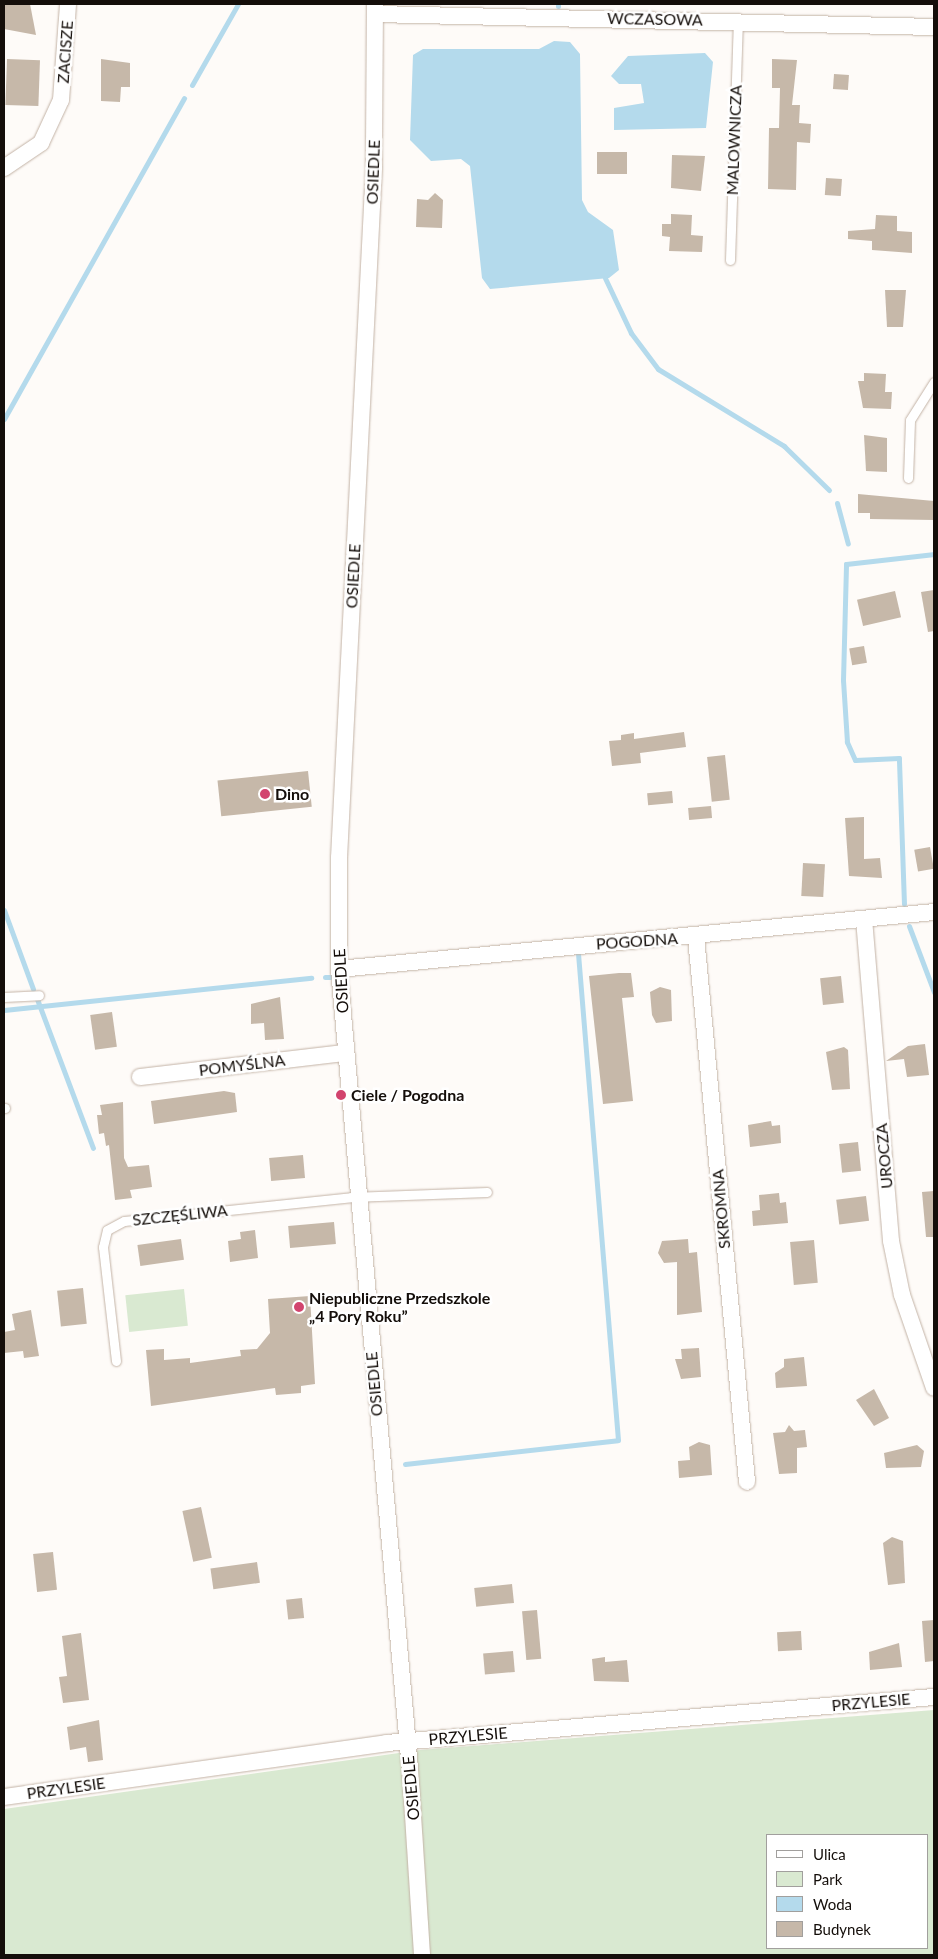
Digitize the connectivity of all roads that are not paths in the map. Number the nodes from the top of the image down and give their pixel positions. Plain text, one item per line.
1 (68, 4) edge
2 (375, 9) edge
3 (543, 10) edge
4 (738, 21) junction
5 (934, 27) edge
6 (4, 168) edge
7 (730, 260) dead end
8 (934, 382) edge
9 (908, 478) dead end
10 (934, 912) edge
11 (864, 919) junction
12 (696, 937) junction
13 (339, 969) junction
14 (39, 995) dead end
15 (4, 997) edge
16 (345, 1053) junction
17 (140, 1077) dead end
18 (487, 1192) dead end
19 (357, 1197) junction
20 (116, 1361) dead end
21 (934, 1388) edge
22 (747, 1482) dead end
23 (934, 1697) edge
24 (407, 1742) junction
25 (4, 1797) edge
26 (422, 1955) edge

1 - 6 street, ZACISZE
2 - 3 street, WCZASOWA
2 - 13 street, OSIEDLE
3 - 4 street, WCZASOWA
4 - 5 street, WCZASOWA
4 - 7 lane, MALOWNICZA
8 - 9 lane
10 - 11 street, POGODNA
11 - 12 street, POGODNA
11 - 21 street, UROCZA
12 - 13 street, POGODNA
12 - 22 street, SKROMNA
13 - 16 street, OSIEDLE
14 - 15 lane
16 - 17 street, POMYŚLNA
16 - 19 street, OSIEDLE
18 - 19 lane, SZCZĘŚLIWA
19 - 20 lane, SZCZĘŚLIWA
19 - 24 street, OSIEDLE
23 - 24 street, PRZYLESIE
24 - 25 street, PRZYLESIE
24 - 26 street, OSIEDLE

